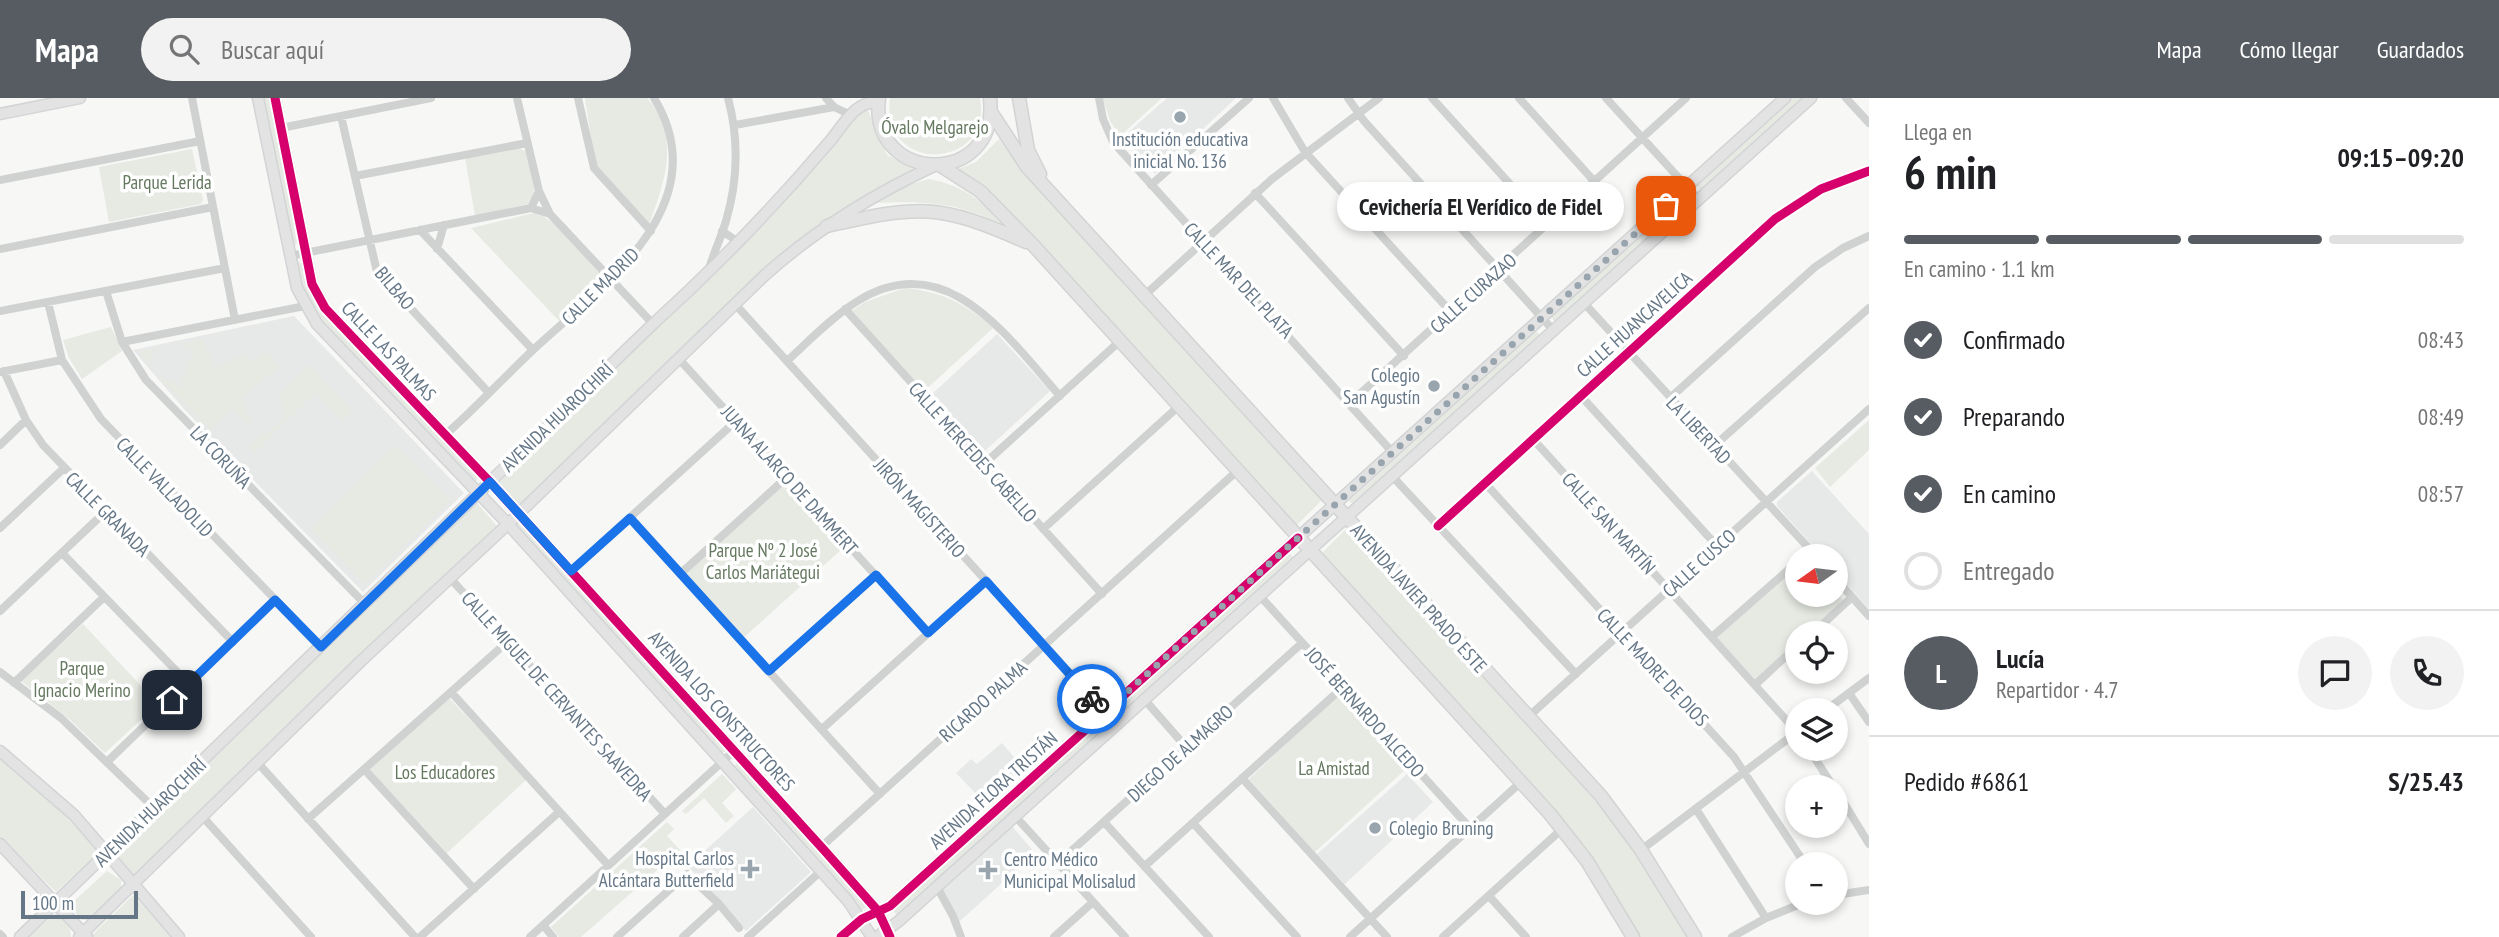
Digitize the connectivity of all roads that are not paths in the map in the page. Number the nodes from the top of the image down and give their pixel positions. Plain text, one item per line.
1 (80, 98) edge
2 (192, 98) edge
3 (258, 98) edge
4 (275, 98) edge
5 (431, 98) edge
6 (517, 98) edge
7 (578, 98) edge
8 (654, 98) edge
9 (728, 98) edge
10 (826, 98) edge
11 (998, 98) edge
12 (1018, 98) edge
13 (1099, 98) edge
14 (1249, 98) edge
15 (1273, 98) edge
16 (1348, 98) edge
17 (1379, 98) edge
18 (1432, 98) edge
19 (1519, 98) edge
20 (1606, 98) edge
21 (1686, 98) edge
22 (1785, 98) edge
23 (1811, 98) edge
24 (1846, 98) edge
25 (879, 100) edge
26 (834, 107) junction
27 (991, 107) edge
28 (1358, 113) junction
29 (0, 114) edge
30 (851, 115) junction
31 (341, 116) junction
32 (1869, 123) edge
33 (735, 125) junction
34 (281, 128) junction
35 (839, 130) junction
36 (1643, 138) junction
37 (200, 141) junction
38 (527, 143) junction
39 (1305, 152) junction
40 (938, 166) junction
41 (1869, 171) edge
42 (355, 176) junction
43 (0, 180) edge
44 (1594, 181) junction
45 (1151, 185) junction
46 (1686, 188) junction
47 (539, 191) junction
48 (1255, 193) junction
49 (1056, 197) junction
50 (1698, 199) junction
51 (213, 207) junction
52 (531, 208) junction
53 (550, 214) junction
54 (444, 225) junction
55 (1547, 225) junction
56 (827, 226) junction
57 (419, 230) junction
58 (651, 231) junction
59 (722, 231) junction
60 (1869, 236) edge
61 (368, 240) junction
62 (1203, 240) junction
63 (740, 243) junction
64 (1033, 245) junction
65 (0, 249) edge
66 (437, 249) junction
67 (305, 253) junction
68 (290, 256) junction
69 (225, 268) junction
70 (1499, 269) junction
71 (708, 275) junction
72 (613, 279) junction
73 (106, 291) junction
74 (1146, 294) junction
75 (48, 302) junction
76 (1584, 303) junction
77 (736, 304) junction
78 (305, 306) junction
79 (1869, 308) edge
80 (845, 310) junction
81 (0, 311) edge
82 (1451, 312) junction
83 (1543, 318) junction
84 (235, 320) junction
85 (653, 324) junction
86 (1554, 331) junction
87 (1120, 341) junction
88 (122, 342) junction
89 (533, 350) junction
90 (1628, 353) junction
91 (1404, 356) junction
92 (679, 359) junction
93 (62, 360) junction
94 (787, 361) junction
95 (2, 372) edge
96 (489, 393) junction
97 (1060, 396) junction
98 (1581, 396) junction
99 (1670, 398) junction
100 (1351, 402) junction
101 (1179, 406) junction
102 (1869, 409) edge
103 (26, 420) junction
104 (736, 421) junction
105 (445, 435) junction
106 (1533, 439) junction
107 (0, 445) edge
108 (1714, 446) junction
109 (1394, 454) junction
110 (984, 464) junction
111 (63, 469) junction
112 (1237, 471) junction
113 (787, 477) junction
114 (1393, 477) junction
115 (490, 482) junction
116 (1485, 483) junction
117 (478, 493) junction
118 (1766, 502) junction
119 (1335, 506) junction
120 (106, 511) junction
121 (519, 514) junction
122 (630, 518) junction
123 (1347, 519) junction
124 (508, 524) junction
125 (1438, 526) junction
126 (0, 528) edge
127 (1043, 529) junction
128 (1298, 538) junction
129 (1802, 544) edge
130 (1717, 546) junction
131 (1310, 552) junction
132 (62, 554) junction
133 (571, 571) junction
134 (1785, 573) edge
135 (680, 574) junction
136 (876, 575) junction
137 (450, 578) junction
138 (986, 581) junction
139 (1670, 590) junction
140 (1848, 592) edge
141 (1102, 594) junction
142 (1260, 596) junction
143 (104, 597) junction
144 (1852, 597) junction
145 (275, 600) junction
146 (365, 604) junction
147 (0, 611) edge
148 (1869, 616) edge
149 (1826, 621) edge
150 (928, 633) junction
151 (1621, 633) junction
152 (1713, 636) junction
153 (233, 642) junction
154 (506, 643) junction
155 (1302, 643) junction
156 (1044, 646) junction
157 (321, 647) junction
158 (1785, 657) edge
159 (769, 671) junction
160 (0, 673) edge
161 (1576, 674) junction
162 (1869, 678) edge
163 (15, 682) junction
164 (189, 684) junction
165 (1756, 684) junction
166 (1343, 687) junction
167 (451, 692) junction
168 (1849, 693) junction
169 (1842, 698) edge
170 (1144, 699) junction
171 (1105, 712) junction
172 (1528, 717) junction
173 (1785, 718) edge
174 (1869, 722) edge
175 (822, 729) junction
176 (1785, 741) edge
177 (1186, 747) junction
178 (0, 751) edge
179 (734, 751) junction
180 (108, 761) junction
181 (722, 762) junction
182 (257, 763) junction
183 (364, 769) junction
184 (1745, 771) junction
185 (1242, 778) junction
186 (1520, 783) junction
187 (880, 794) junction
188 (154, 808) junction
189 (1696, 809) junction
190 (1848, 810) edge
191 (559, 812) junction
192 (665, 814) junction
193 (202, 816) junction
194 (1015, 816) junction
195 (308, 819) junction
196 (1104, 822) junction
197 (1193, 823) junction
198 (1471, 828) junction
199 (1562, 829) junction
200 (0, 844) edge
201 (1869, 844) edge
202 (821, 847) junction
203 (1641, 850) junction
204 (1797, 852) edge
205 (107, 853) junction
206 (1058, 863) junction
207 (608, 866) junction
208 (1145, 866) junction
209 (821, 871) junction
210 (132, 883) junction
211 (937, 887) junction
212 (474, 889) junction
213 (1869, 890) edge
214 (1848, 893) edge
215 (1489, 896) junction
216 (57, 902) junction
217 (1093, 902) junction
218 (719, 904) junction
219 (1785, 910) edge
220 (878, 911) junction
221 (1766, 918) junction
222 (862, 919) junction
223 (1370, 919) junction
224 (543, 925) junction
225 (739, 928) dead end
226 (885, 935) edge
227 (83, 936) edge
228 (20, 937) edge
229 (179, 937) edge
230 (312, 937) edge
231 (415, 937) edge
232 (420, 937) edge
233 (530, 937) edge
234 (553, 937) edge
235 (617, 937) edge
236 (683, 937) edge
237 (748, 937) edge
238 (841, 937) edge
239 (872, 937) edge
240 (961, 937) edge
241 (1054, 937) edge
242 (1125, 937) edge
243 (1209, 937) edge
244 (1297, 937) edge
245 (1350, 937) edge
246 (1387, 937) edge
247 (1443, 937) edge
248 (1526, 937) edge
249 (1633, 937) edge
250 (1695, 937) edge
251 (1731, 937) edge

1 - 29 main road
2 - 37 street
3 - 68 main road, CALLE LAS PALMAS
4 - 34 main road, CALLE LAS PALMAS
5 - 31 street
6 - 38 street
7 - 58 street
8 - 58 street, CALLE MADRID
9 - 33 street
10 - 26 street
11 - 27 main road
12 - 49 main road
13 - 45 street, CALLE MAR DEL PLATA
14 - 45 street
15 - 39 street
16 - 28 street
17 - 28 street
18 - 55 street
19 - 44 street
20 - 36 street
21 - 36 street, CALLE CURAZAO
22 - 46 main road, AVENIDA FLORA TRISTÁN
23 - 50 main road, AVENIDA FLORA TRISTÁN
24 - 32 street
25 - 30 main road, AVENIDA HUAROCHIRÍ
25 - 40 main road
26 - 30 street
26 - 33 street
26 - 35 street
27 - 40 main road
27 - 49 main road, AVENIDA JAVIER PRADO ESTE
28 - 39 street
28 - 70 street
30 - 35 main road, AVENIDA HUAROCHIRÍ
31 - 34 street
31 - 42 street, BILBAO
33 - 59 street
34 - 67 main road, CALLE LAS PALMAS
35 - 63 main road, AVENIDA HUAROCHIRÍ
36 - 44 street, CALLE CURAZAO
36 - 46 street
37 - 43 street
37 - 51 street
38 - 42 street
38 - 47 street
39 - 48 street
39 - 82 street
40 - 56 main road, AVENIDA HUAROCHIRÍ
40 - 64 main road
41 - 90 street, CALLE HUANCAVELICA
42 - 61 street, BILBAO
44 - 55 street, CALLE CURAZAO
45 - 62 street, CALLE MAR DEL PLATA
46 - 50 street
46 - 83 main road, AVENIDA FLORA TRISTÁN
47 - 52 street
47 - 53 street
48 - 62 street
48 - 91 street
49 - 74 main road, AVENIDA JAVIER PRADO ESTE
50 - 76 main road, AVENIDA FLORA TRISTÁN
51 - 65 street
51 - 69 street
52 - 53 street
52 - 54 street
53 - 72 street
54 - 57 street
54 - 66 street
55 - 70 street, CALLE CURAZAO
56 - 64 main road
56 - 77 main road, AVENIDA HUAROCHIRÍ
57 - 61 street
57 - 66 street
58 - 72 street, CALLE MADRID
59 - 63 street
59 - 71 street
60 - 99 street
61 - 67 street
61 - 96 street, BILBAO
62 - 74 street
62 - 100 street, CALLE MAR DEL PLATA
63 - 71 main road, AVENIDA HUAROCHIRÍ
64 - 87 main road
66 - 89 street
67 - 68 street
67 - 105 main road, CALLE LAS PALMAS
68 - 78 main road, CALLE LAS PALMAS
69 - 73 street
69 - 84 street
70 - 82 street, CALLE CURAZAO
70 - 83 street
71 - 85 main road, AVENIDA HUAROCHIRÍ
72 - 85 street
72 - 89 street, CALLE MADRID
73 - 75 street
73 - 88 street, LA CORUÑA
74 - 119 main road, AVENIDA JAVIER PRADO ESTE
75 - 81 street
75 - 93 street, CALLE VALLADOLID
76 - 86 main road, AVENIDA FLORA TRISTÁN
76 - 90 street, LA LIBERTAD
77 - 92 main road, AVENIDA HUAROCHIRÍ
77 - 94 street, JIRÓN MAGISTERIO
78 - 84 street
78 - 117 main road, CALLE LAS PALMAS
79 - 108 street
80 - 94 street
80 - 97 street
80 - 110 street, CALLE MERCEDES CABELLO
82 - 91 street, CALLE CURAZAO
83 - 86 street
83 - 109 main road, AVENIDA FLORA TRISTÁN
84 - 88 street
85 - 115 main road, AVENIDA HUAROCHIRÍ
86 - 114 main road, AVENIDA FLORA TRISTÁN
87 - 97 street
87 - 101 main road
88 - 146 street, LA CORUÑA
89 - 96 street, CALLE MADRID
90 - 98 street, CALLE HUANCAVELICA
90 - 99 street, LA LIBERTAD
91 - 100 street, CALLE CURAZAO
92 - 104 street, JUANA ALARCO DE DAMMERT
92 - 121 main road, AVENIDA HUAROCHIRÍ
93 - 95 street
93 - 145 street, CALLE VALLADOLID
94 - 138 street, JIRÓN MAGISTERIO
95 - 103 street, CALLE GRANADA
96 - 105 street, CALLE MADRID
97 - 110 street
98 - 106 street, CALLE HUANCAVELICA
98 - 130 street
99 - 108 street, LA LIBERTAD
100 - 109 street, CALLE MAR DEL PLATA
101 - 112 main road
101 - 127 street
102 - 118 street, CALLE CUSCO
103 - 107 street
103 - 111 street, CALLE GRANADA
104 - 113 street, JUANA ALARCO DE DAMMERT
104 - 122 street
105 - 115 main road, CALLE LAS PALMAS
106 - 116 street, CALLE HUANCAVELICA
106 - 139 street, CALLE SAN MARTÍN
108 - 118 street, LA LIBERTAD
109 - 119 main road, AVENIDA FLORA TRISTÁN
110 - 127 street, CALLE MERCEDES CABELLO
111 - 120 street, CALLE GRANADA
111 - 126 street
112 - 128 main road
112 - 141 street, RICARDO PALMA
113 - 135 street
113 - 136 street, JUANA ALARCO DE DAMMERT
114 - 123 main road, AVENIDA FLORA TRISTÁN
114 - 125 street
115 - 117 main road, AVENIDA HUAROCHIRÍ
115 - 121 main road, CALLE LAS PALMAS
116 - 125 street, CALLE HUANCAVELICA
116 - 151 street, CALLE MADRE DE DIOS
117 - 124 main road, CALLE LAS PALMAS
117 - 146 main road, AVENIDA HUAROCHIRÍ
118 - 129 street, LA LIBERTAD
118 - 130 street, CALLE CUSCO
119 - 123 main road, AVENIDA JAVIER PRADO ESTE
119 - 128 main road, AVENIDA FLORA TRISTÁN
120 - 132 street
120 - 153 street, CALLE GRANADA
121 - 124 main road, AVENIDA HUAROCHIRÍ
121 - 133 main road, AVENIDA LOS CONSTRUCTORES
122 - 133 street
122 - 135 street
123 - 131 main road, AVENIDA FLORA TRISTÁN
123 - 172 main road, AVENIDA JAVIER PRADO ESTE
124 - 137 main road, AVENIDA HUAROCHIRÍ
124 - 181 main road, AVENIDA LOS CONSTRUCTORES
125 - 161 street
127 - 141 street, CALLE MERCEDES CABELLO
128 - 131 main road
128 - 171 main road, AVENIDA FLORA TRISTÁN
130 - 139 street, CALLE CUSCO
131 - 142 main road, AVENIDA FLORA TRISTÁN
131 - 186 main road
132 - 143 street
132 - 147 street
133 - 179 main road, AVENIDA LOS CONSTRUCTORES
134 - 152 street
135 - 159 street
136 - 150 street, JUANA ALARCO DE DAMMERT
136 - 159 street
137 - 154 street, CALLE MIGUEL DE CERVANTES SAAVEDRA
137 - 182 main road, AVENIDA HUAROCHIRÍ
138 - 150 street
138 - 156 street, JIRÓN MAGISTERIO
139 - 151 street, CALLE CUSCO
139 - 152 street, CALLE SAN MARTÍN
140 - 144 street
141 - 156 street, RICARDO PALMA
142 - 155 street, JOSÉ BERNARDO ALCEDO
142 - 170 main road, AVENIDA FLORA TRISTÁN
143 - 163 street
143 - 164 street
144 - 148 street
144 - 149 street
145 - 153 street
145 - 157 street, CALLE VALLADOLID
146 - 157 main road, AVENIDA HUAROCHIRÍ
150 - 175 street
151 - 161 street, CALLE CUSCO
151 - 184 street, CALLE MADRE DE DIOS
152 - 165 street, CALLE SAN MARTÍN
153 - 164 street
154 - 167 street
154 - 192 street, CALLE MIGUEL DE CERVANTES SAAVEDRA
155 - 166 street, JOSÉ BERNARDO ALCEDO
155 - 177 street, DIEGO DE ALMAGRO
156 - 171 street, JIRÓN MAGISTERIO
156 - 187 street, RICARDO PALMA
157 - 188 main road, AVENIDA HUAROCHIRÍ
158 - 165 street
159 - 175 street
160 - 163 street
161 - 172 street, CALLE CUSCO
162 - 168 street
163 - 180 street
164 - 180 street
165 - 173 street, CALLE SAN MARTÍN
166 - 185 street
166 - 198 street, JOSÉ BERNARDO ALCEDO
167 - 183 street
167 - 191 street
168 - 169 street
168 - 174 street
170 - 177 street
170 - 194 main road, AVENIDA FLORA TRISTÁN
171 - 220 main road, AVENIDA FLORA TRISTÁN
172 - 203 main road, AVENIDA JAVIER PRADO ESTE
175 - 187 street
176 - 184 street
177 - 196 street, DIEGO DE ALMAGRO
178 - 205 main road
179 - 181 street
179 - 202 main road, AVENIDA LOS CONSTRUCTORES
180 - 188 street
181 - 192 street
181 - 209 main road, AVENIDA LOS CONSTRUCTORES
182 - 193 main road, AVENIDA HUAROCHIRÍ
182 - 195 street
183 - 195 street
183 - 212 street
184 - 189 street
184 - 204 street, CALLE MADRE DE DIOS
185 - 197 street
185 - 223 street
186 - 198 street
186 - 199 main road
187 - 202 street, RICARDO PALMA
188 - 205 main road, AVENIDA HUAROCHIRÍ
189 - 203 street
189 - 221 street
190 - 201 street
191 - 207 street
191 - 212 street
192 - 207 street
193 - 210 main road, AVENIDA HUAROCHIRÍ
193 - 230 street
194 - 206 street
194 - 211 main road, AVENIDA FLORA TRISTÁN
195 - 231 street
196 - 206 street, DIEGO DE ALMAGRO
196 - 208 street
197 - 208 street
197 - 244 street
198 - 223 street
199 - 215 street
199 - 249 main road
200 - 216 main road
202 - 220 main road, AVENIDA LOS CONSTRUCTORES
203 - 250 main road, AVENIDA JAVIER PRADO ESTE
205 - 210 main road
205 - 216 main road, AVENIDA HUAROCHIRÍ
206 - 217 street
207 - 224 street
208 - 243 street
209 - 222 main road, AVENIDA LOS CONSTRUCTORES
209 - 237 street
210 - 227 main road, AVENIDA HUAROCHIRÍ
210 - 229 main road
211 - 226 main road, AVENIDA FLORA TRISTÁN
211 - 240 street
212 - 232 street
213 - 214 street
215 - 247 street
215 - 248 street
216 - 227 main road
216 - 228 main road, AVENIDA HUAROCHIRÍ
217 - 241 street
217 - 242 street
218 - 225 street
218 - 235 street
218 - 236 street
219 - 221 street
220 - 222 main road, AVENIDA FLORA TRISTÁN
220 - 226 main road, AVENIDA LOS CONSTRUCTORES
221 - 251 street
222 - 238 street
222 - 239 main road, AVENIDA LOS CONSTRUCTORES
223 - 245 street
223 - 246 street
224 - 233 street
224 - 234 street

